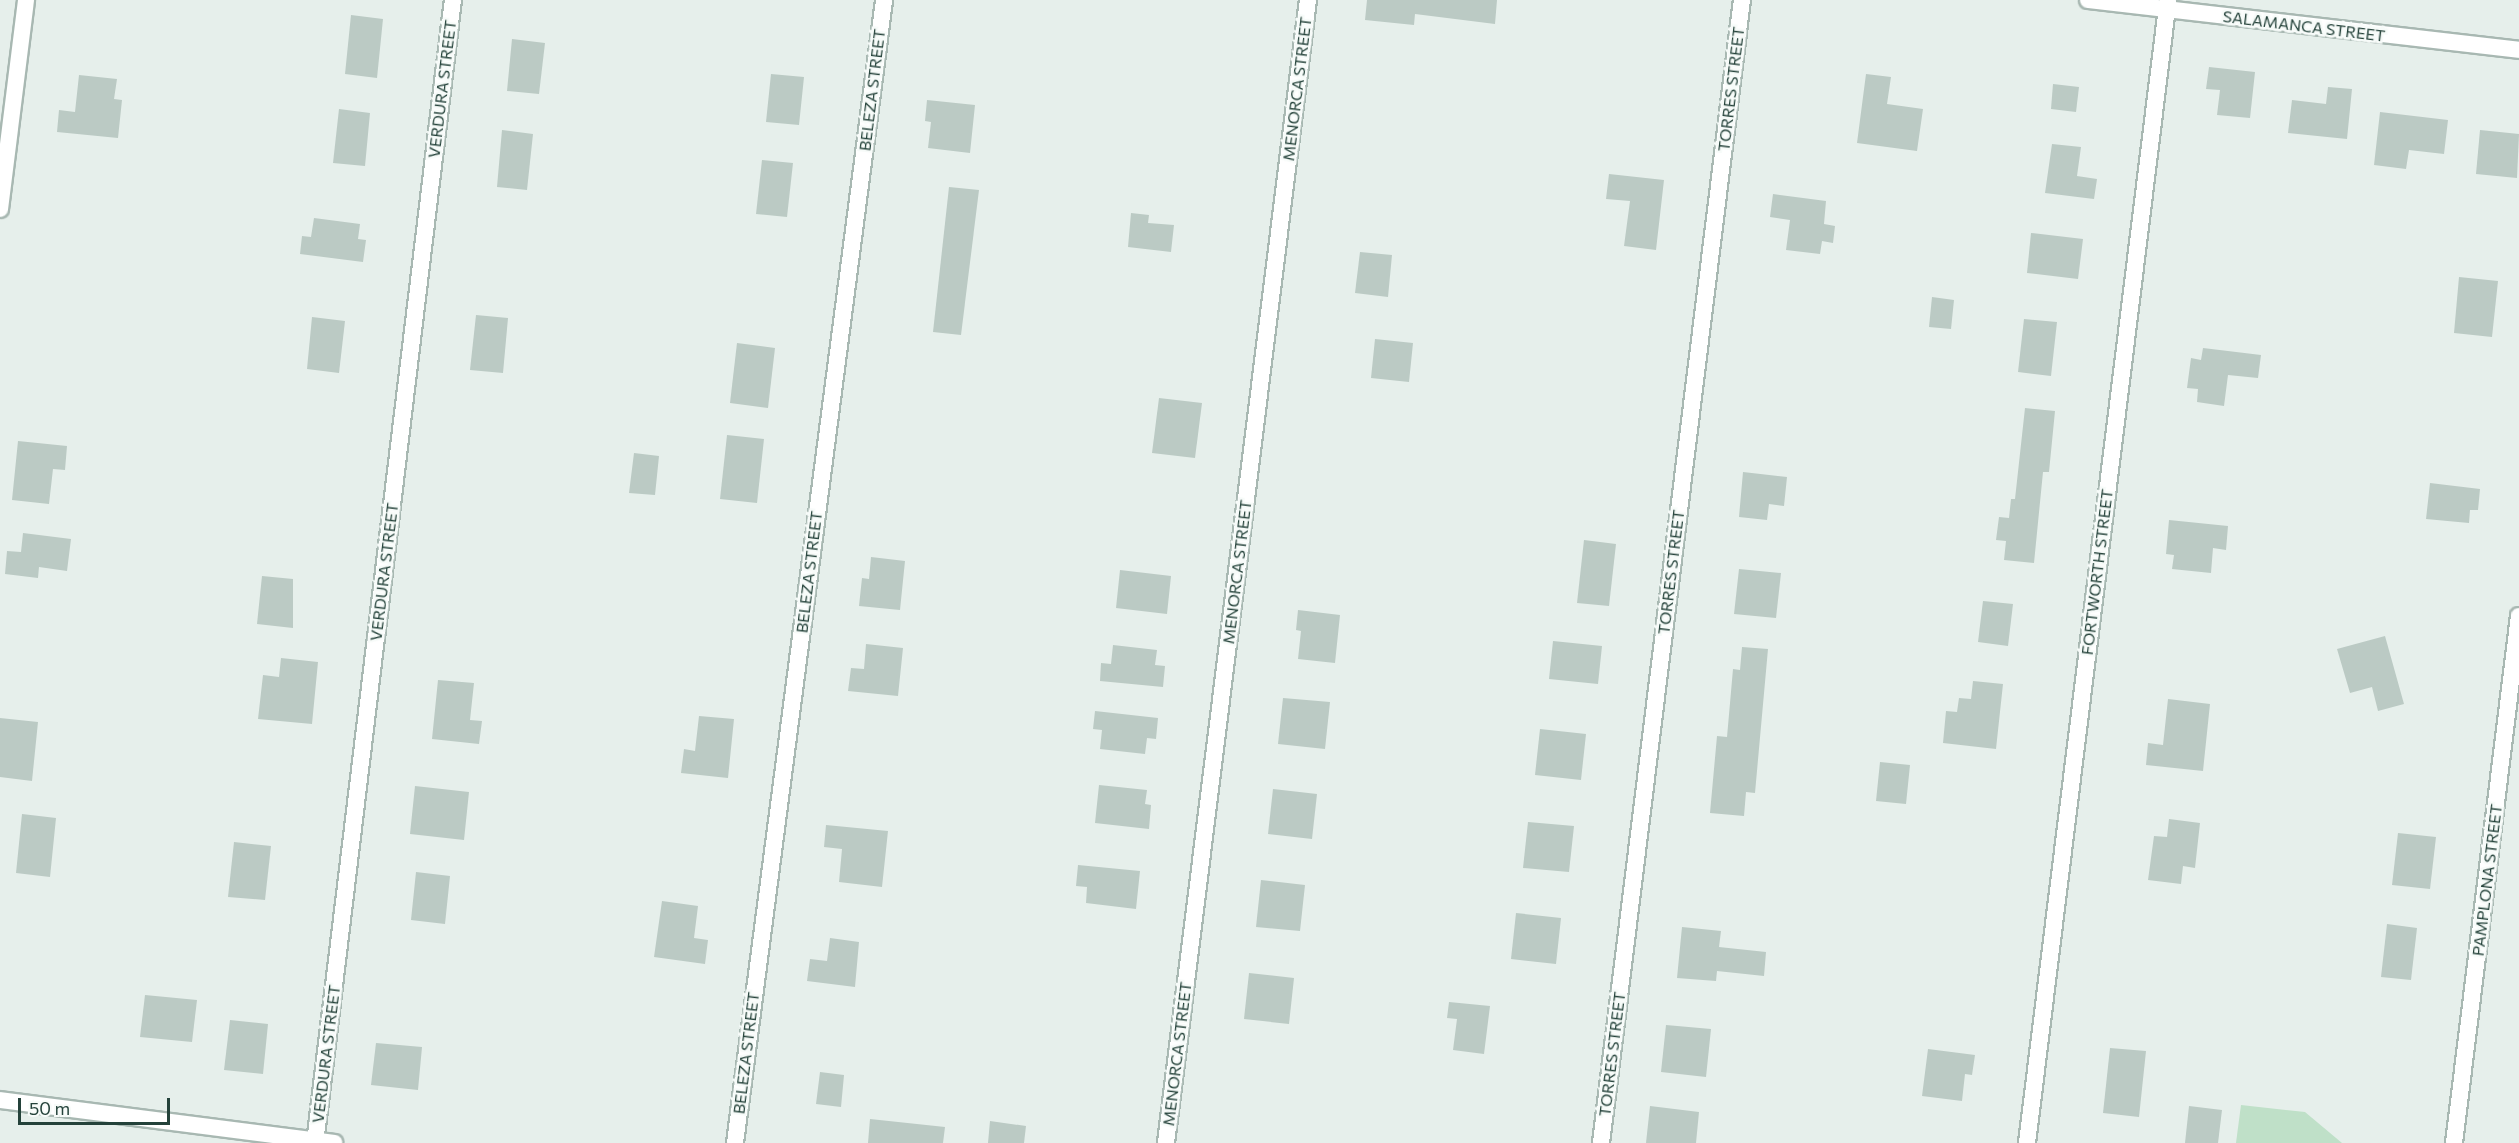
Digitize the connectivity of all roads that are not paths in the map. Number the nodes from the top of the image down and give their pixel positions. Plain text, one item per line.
1 (26, 0) edge
2 (453, 0) edge
3 (884, 0) edge
4 (1308, 0) edge
5 (1742, 0) edge
6 (2088, 0) edge
7 (2167, 5) edge
8 (2519, 50) edge
9 (0, 208) edge
10 (2519, 616) edge
11 (0, 1100) edge
12 (315, 1142) edge
13 (334, 1143) edge
14 (735, 1143) edge
15 (1166, 1143) edge
16 (1601, 1143) edge
17 (2027, 1143) edge
18 (2454, 1143) edge

1 - 9 street
2 - 12 street, VERDURA STREET
3 - 14 street, BELEZA STREET
4 - 15 street, MENORCA STREET
5 - 16 street, TORRES STREET
6 - 7 street, SALAMANCA STREET
7 - 8 street, SALAMANCA STREET
7 - 17 street, FORTWORTH STREET
10 - 18 street, PAMPLONA STREET
11 - 12 street
12 - 13 street

